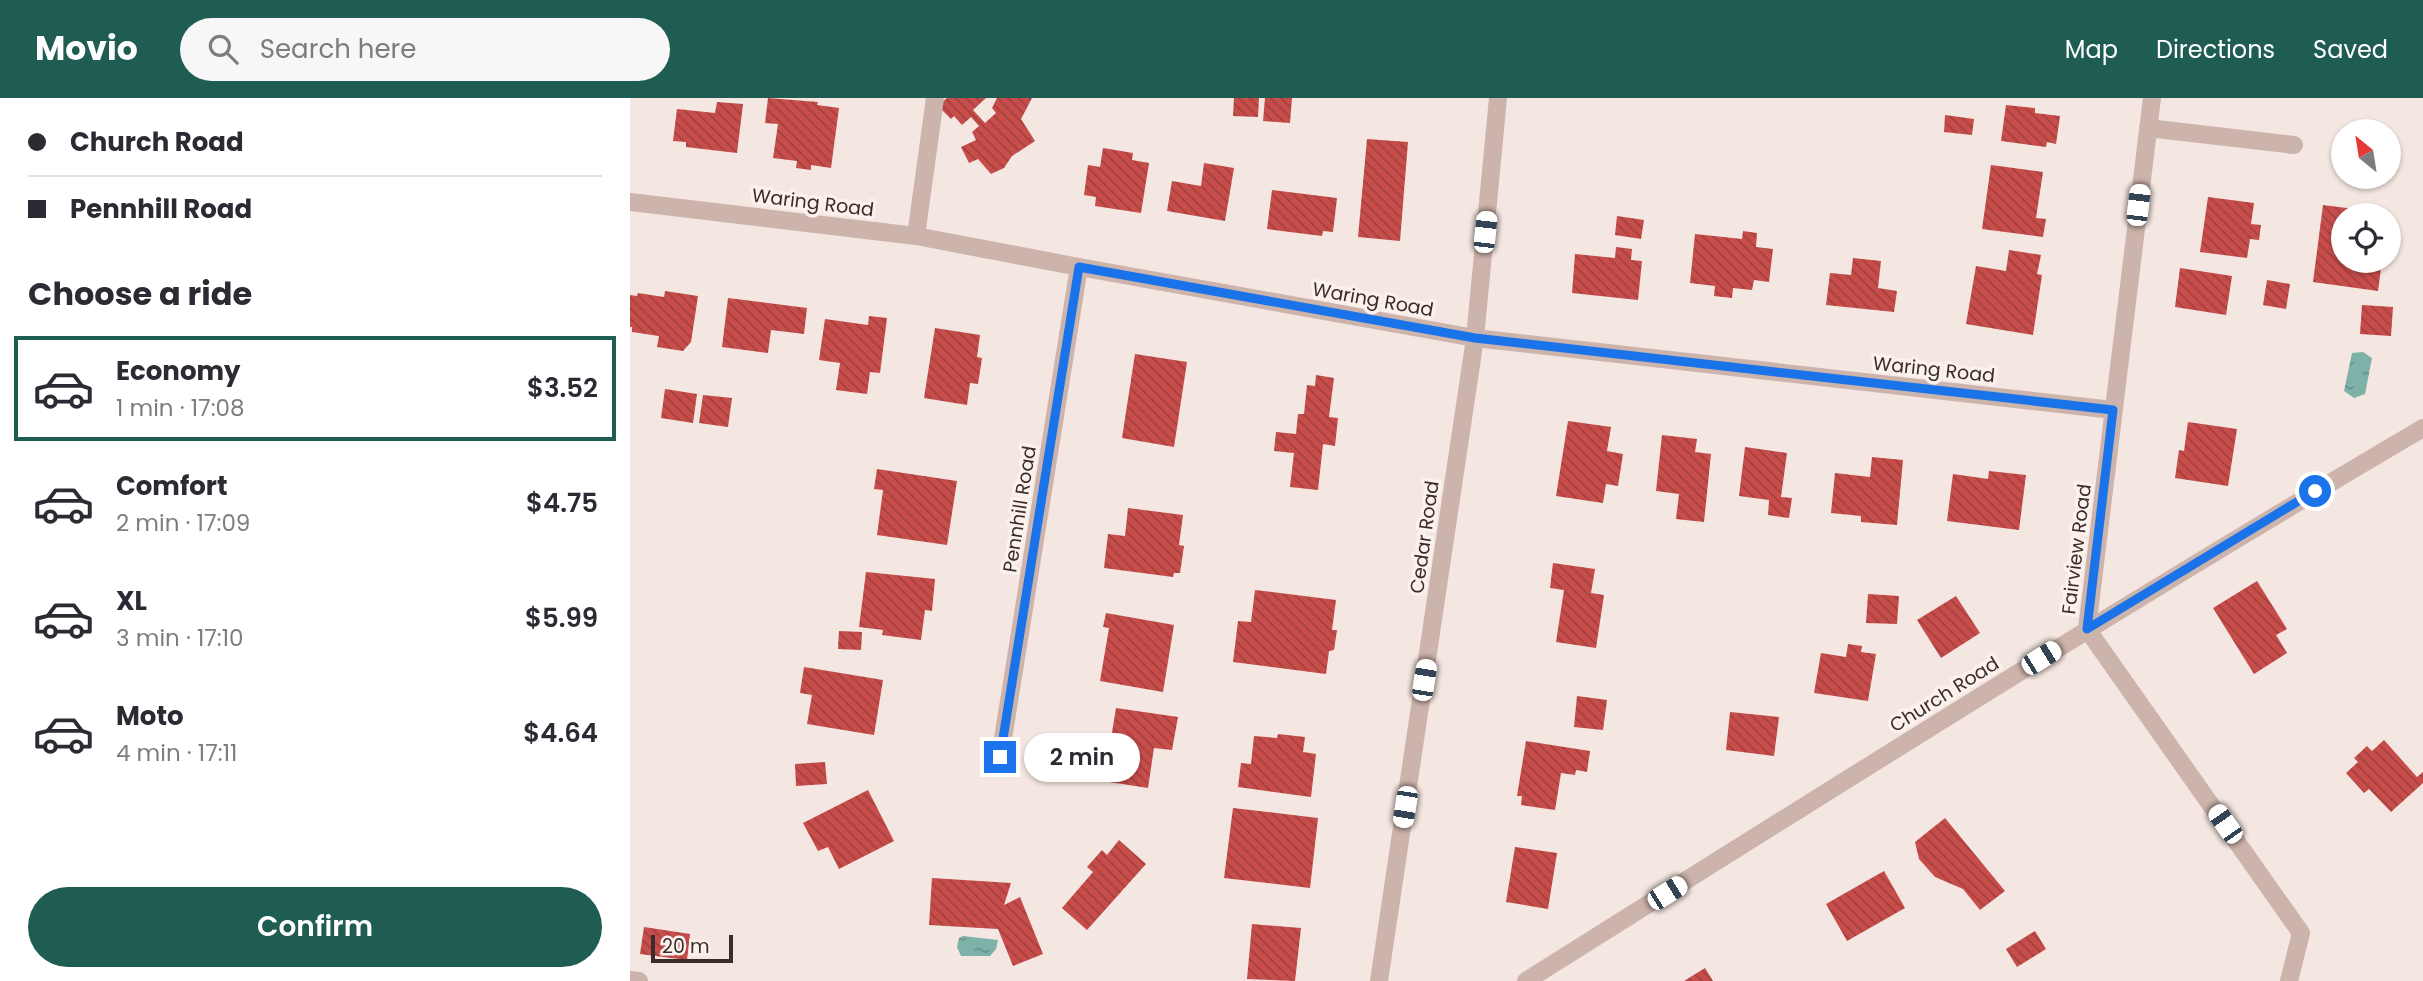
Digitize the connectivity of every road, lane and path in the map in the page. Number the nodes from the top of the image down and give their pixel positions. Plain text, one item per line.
1 (935, 98) edge
2 (1498, 98) edge
3 (2152, 98) edge
4 (2148, 128) junction
5 (2294, 145) dead end
6 (630, 202) edge
7 (916, 236) junction
8 (1079, 267) junction
9 (1475, 338) junction
10 (2113, 410) junction
11 (2423, 428) edge
12 (2087, 629) junction
13 (1000, 757) dead end
14 (630, 980) edge
15 (639, 981) edge
16 (1379, 981) edge
17 (1526, 981) edge
18 (2289, 981) edge

1 - 7 street
2 - 9 street, Cedar Road
3 - 4 street, Fairview Road
4 - 5 street
4 - 10 street, Fairview Road
6 - 7 street, Waring Road
7 - 8 street, Waring Road
8 - 9 street, Waring Road
8 - 13 street, Pennhill Road
9 - 10 street, Waring Road
9 - 16 street, Cedar Road
10 - 12 street, Fairview Road
11 - 12 street, Church Road
12 - 17 street, Church Road
12 - 18 street, Fairview Road
14 - 15 street

